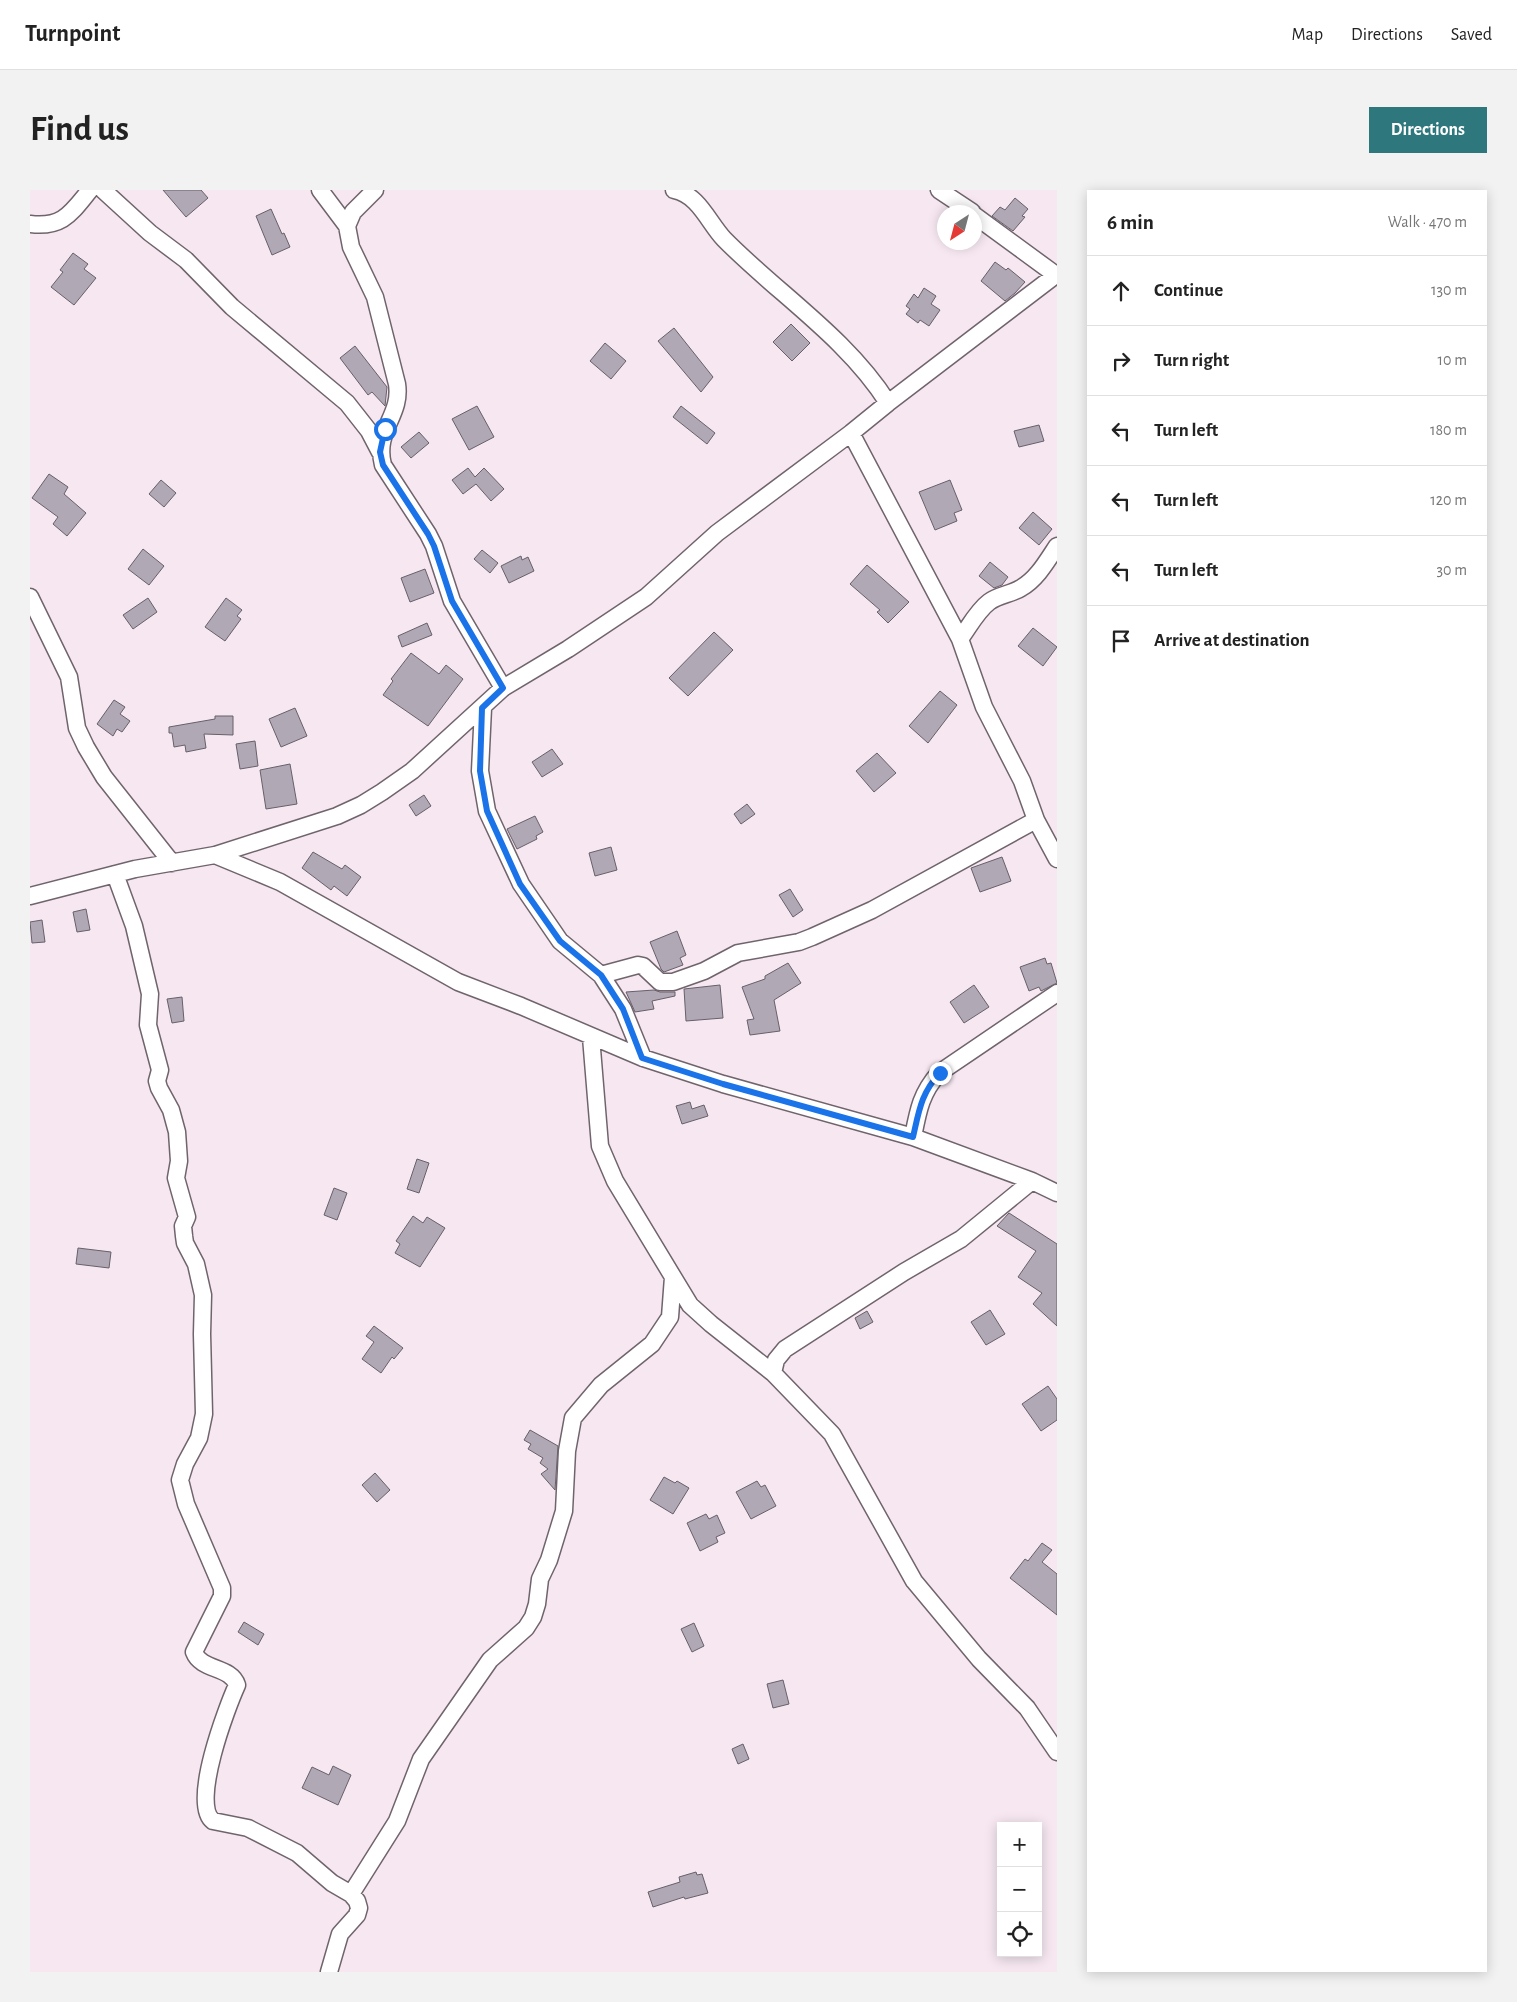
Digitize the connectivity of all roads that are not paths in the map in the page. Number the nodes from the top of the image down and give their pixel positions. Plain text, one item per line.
1 (90, 190) edge
2 (103, 190) edge
3 (320, 190) edge
4 (375, 190) edge
5 (674, 190) edge
6 (939, 190) edge
7 (960, 205) edge
8 (982, 221) edge
9 (30, 224) edge
10 (347, 226) junction
11 (1056, 275) edge
12 (888, 403) junction
13 (851, 434) junction
14 (380, 452) junction
15 (1057, 546) edge
16 (1051, 566) edge
17 (30, 597) edge
18 (960, 639) junction
19 (503, 688) junction
20 (482, 708) junction
21 (1036, 820) junction
22 (215, 856) junction
23 (1057, 859) edge
24 (172, 863) junction
25 (115, 874) junction
26 (30, 896) edge
27 (601, 975) junction
28 (1057, 993) edge
29 (591, 1037) junction
30 (642, 1058) junction
31 (913, 1137) junction
32 (1032, 1181) junction
33 (1057, 1193) edge
34 (674, 1277) junction
35 (773, 1373) junction
36 (1057, 1752) edge
37 (351, 1894) junction
38 (329, 1972) edge

1 - 9 street
2 - 14 street
3 - 10 street
4 - 10 street
5 - 12 street
6 - 7 street
8 - 11 street
10 - 14 street
11 - 12 street
12 - 13 street
13 - 18 street
13 - 19 street
14 - 19 street
15 - 16 street
16 - 18 street
17 - 24 street
18 - 21 street
19 - 20 street
20 - 22 street
20 - 27 street
21 - 23 street
21 - 27 street
22 - 24 street
22 - 29 street
24 - 25 street
25 - 26 street
25 - 37 street
27 - 30 street
28 - 31 street
29 - 30 street
29 - 34 street
30 - 31 street
31 - 32 street
32 - 33 street
32 - 35 street
34 - 35 street
34 - 37 street
35 - 36 street
37 - 38 street

